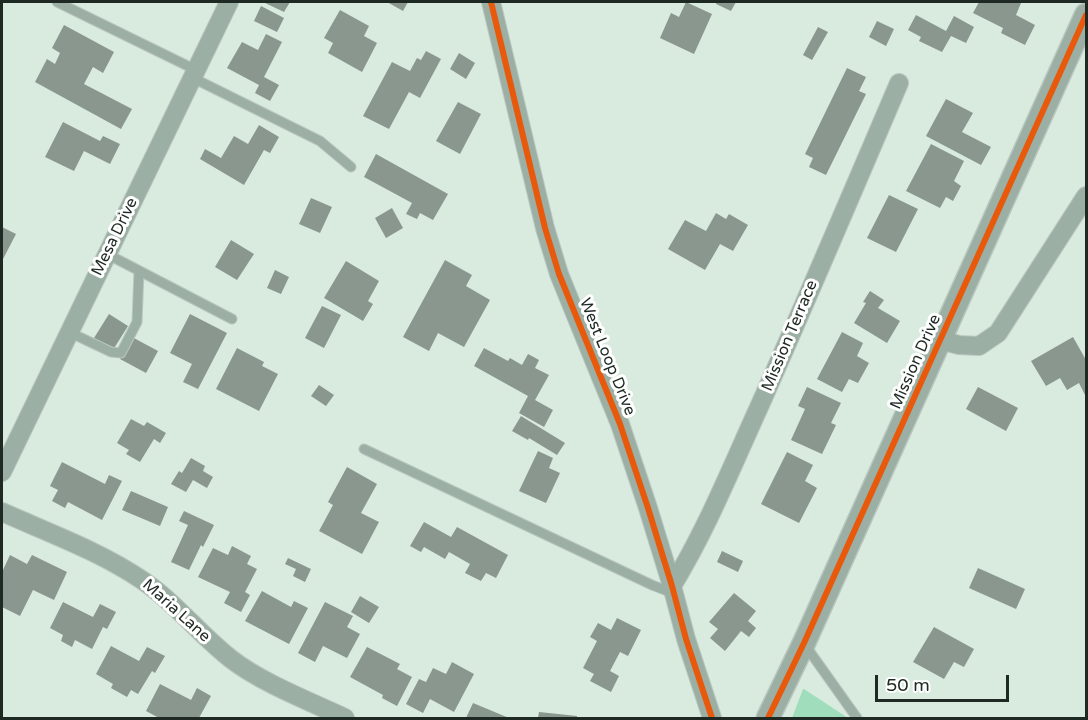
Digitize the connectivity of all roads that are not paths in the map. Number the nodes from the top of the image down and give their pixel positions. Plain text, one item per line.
1 (57, 2) edge
2 (229, 2) edge
3 (491, 2) edge
4 (1086, 15) edge
5 (194, 74) junction
6 (899, 83) dead end
7 (351, 167) dead end
8 (1086, 196) edge
9 (107, 254) junction
10 (139, 271) junction
11 (232, 319) dead end
12 (69, 332) junction
13 (940, 340) junction
14 (364, 449) dead end
15 (2, 472) edge
16 (2, 512) edge
17 (674, 590) junction
18 (804, 643) junction
19 (345, 718) edge
20 (712, 718) edge
21 (768, 718) edge
22 (857, 718) edge

1 - 5 lane
2 - 5 street, Mesa Drive
3 - 17 street, West Loop Drive
4 - 13 street, Mission Drive
5 - 7 lane
5 - 9 street, Mesa Drive
6 - 17 street, Mission Terrace
8 - 13 street
9 - 10 lane
9 - 12 street, Mesa Drive
10 - 11 lane
10 - 12 lane
12 - 15 street, Mesa Drive
13 - 18 street, Mission Drive
14 - 17 lane
16 - 19 street, Maria Lane
17 - 20 street, West Loop Drive
18 - 21 street, Mission Drive
18 - 22 lane

